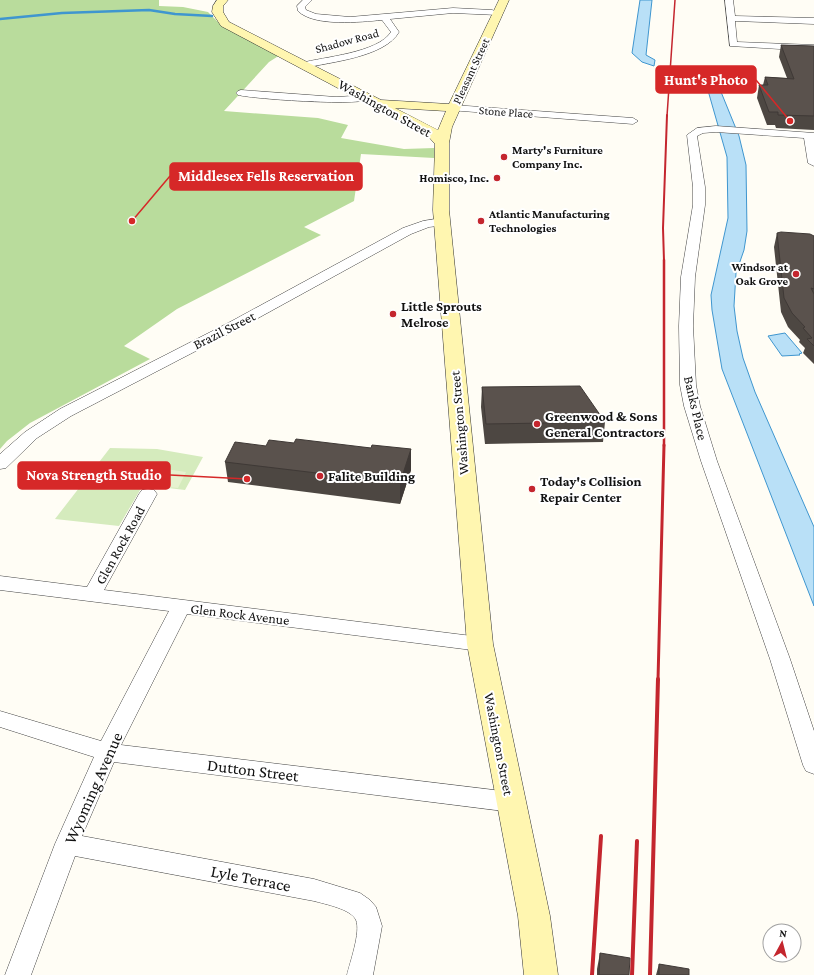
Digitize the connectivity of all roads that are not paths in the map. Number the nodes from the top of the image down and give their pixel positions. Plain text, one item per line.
1 (223, 0) edge
2 (308, 0) edge
3 (504, 0) edge
4 (729, 0) edge
5 (498, 12) junction
6 (383, 16) junction
7 (730, 18) junction
8 (814, 21) edge
9 (814, 48) edge
10 (304, 65) junction
11 (241, 93) dead end
12 (373, 100) junction
13 (453, 108) junction
14 (633, 121) dead end
15 (812, 136) edge
16 (442, 143) junction
17 (814, 163) edge
18 (442, 222) junction
19 (0, 464) edge
20 (148, 494) dead end
21 (0, 584) edge
22 (92, 595) junction
23 (181, 606) junction
24 (480, 644) junction
25 (0, 719) edge
26 (107, 752) junction
27 (814, 765) edge
28 (511, 802) junction
29 (67, 844) junction
30 (18, 975) edge
31 (360, 975) edge
32 (541, 975) edge

1 - 10 main road, Washington Street
2 - 6 street
3 - 5 main road, Pleasant Street
4 - 7 street
5 - 6 street
5 - 13 main road, Pleasant Street
6 - 10 street, Shadow Road
7 - 8 street
7 - 9 street
10 - 12 main road, Washington Street
11 - 12 street
12 - 13 main road, Stone Place
12 - 16 main road, Washington Street
13 - 14 street, Stone Place
13 - 16 main road, Pleasant Street
15 - 17 street
15 - 27 street, Banks Place
16 - 18 main road, Washington Street
18 - 19 street, Brazil Street
18 - 24 main road, Washington Street
20 - 22 street, Glen Rock Road
21 - 22 street, Glen Rock Avenue
22 - 23 street, Glen Rock Avenue
23 - 24 street, Glen Rock Avenue
23 - 26 street, Wyoming Avenue
24 - 28 main road, Washington Street
25 - 26 street, Dutton Street
26 - 28 street, Dutton Street
26 - 29 street, Wyoming Avenue
28 - 32 main road, Washington Street
29 - 30 street, Wyoming Avenue
29 - 31 street, Lyle Terrace

